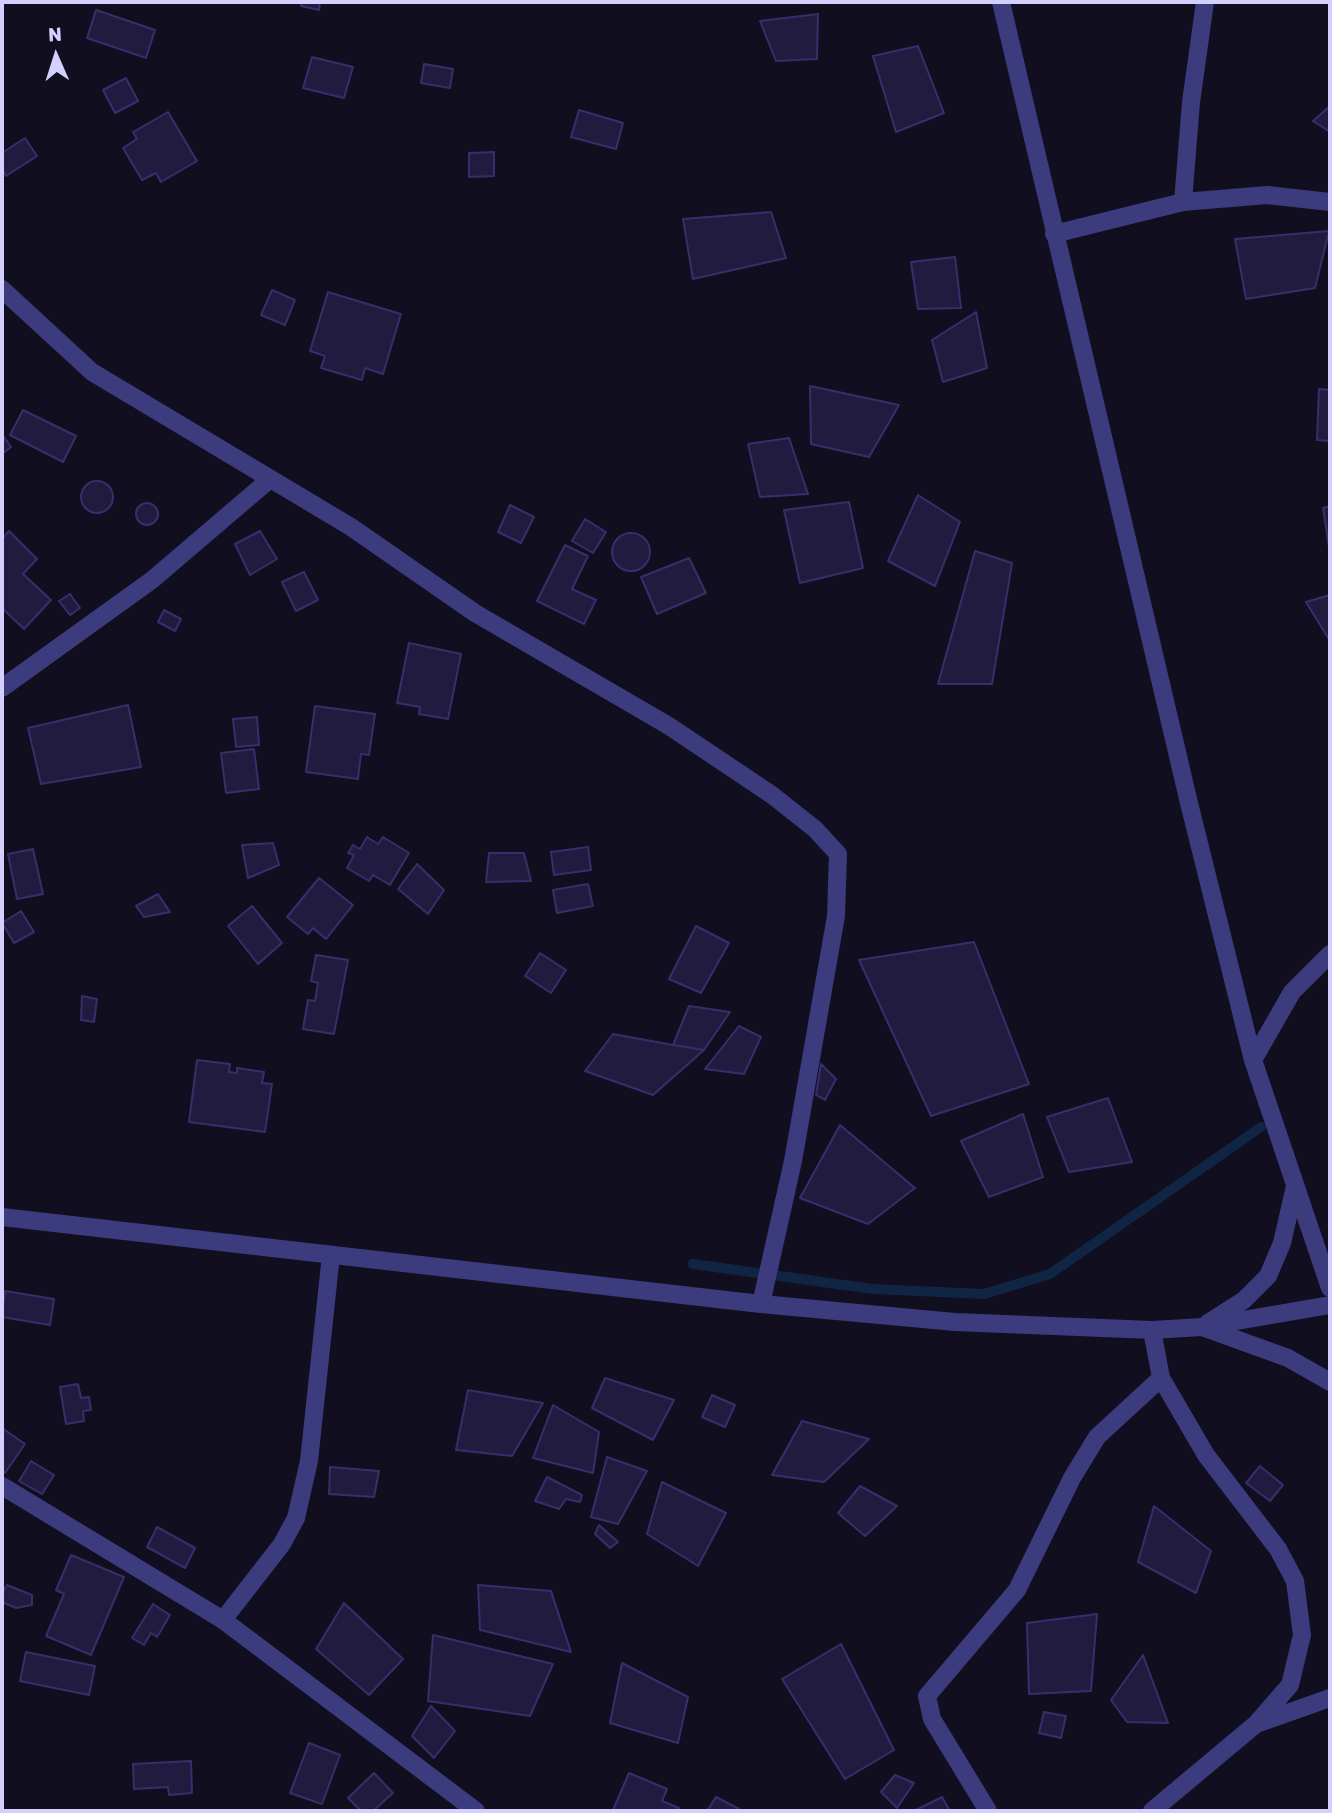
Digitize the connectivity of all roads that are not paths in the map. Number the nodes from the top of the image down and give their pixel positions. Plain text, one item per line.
1 (1000, 2) edge
2 (1205, 2) edge
3 (1183, 202) junction
4 (1330, 202) edge
5 (1054, 234) junction
6 (2, 289) edge
7 (269, 480) junction
8 (2, 688) edge
9 (1330, 954) edge
10 (1253, 1060) junction
11 (1295, 1186) junction
12 (2, 1217) edge
13 (331, 1255) junction
14 (1330, 1288) edge
15 (761, 1304) junction
16 (1330, 1305) edge
17 (1202, 1327) junction
18 (1152, 1330) junction
19 (1161, 1378) junction
20 (1330, 1381) edge
21 (2, 1486) edge
22 (223, 1620) junction
23 (1330, 1698) edge
24 (1255, 1724) junction
25 (476, 1811) edge
26 (988, 1811) edge
27 (1152, 1811) edge

1 - 5 street
2 - 3 street
3 - 4 street
3 - 5 street
5 - 10 street
6 - 7 street
7 - 8 street
7 - 15 street
9 - 10 street
10 - 11 street
11 - 14 street
11 - 17 street
12 - 13 street
13 - 15 street
13 - 22 street
15 - 18 street
16 - 17 street
17 - 18 street
17 - 20 street
18 - 19 street
19 - 24 street
19 - 26 street
21 - 22 street
22 - 25 street
23 - 24 street
24 - 27 street

